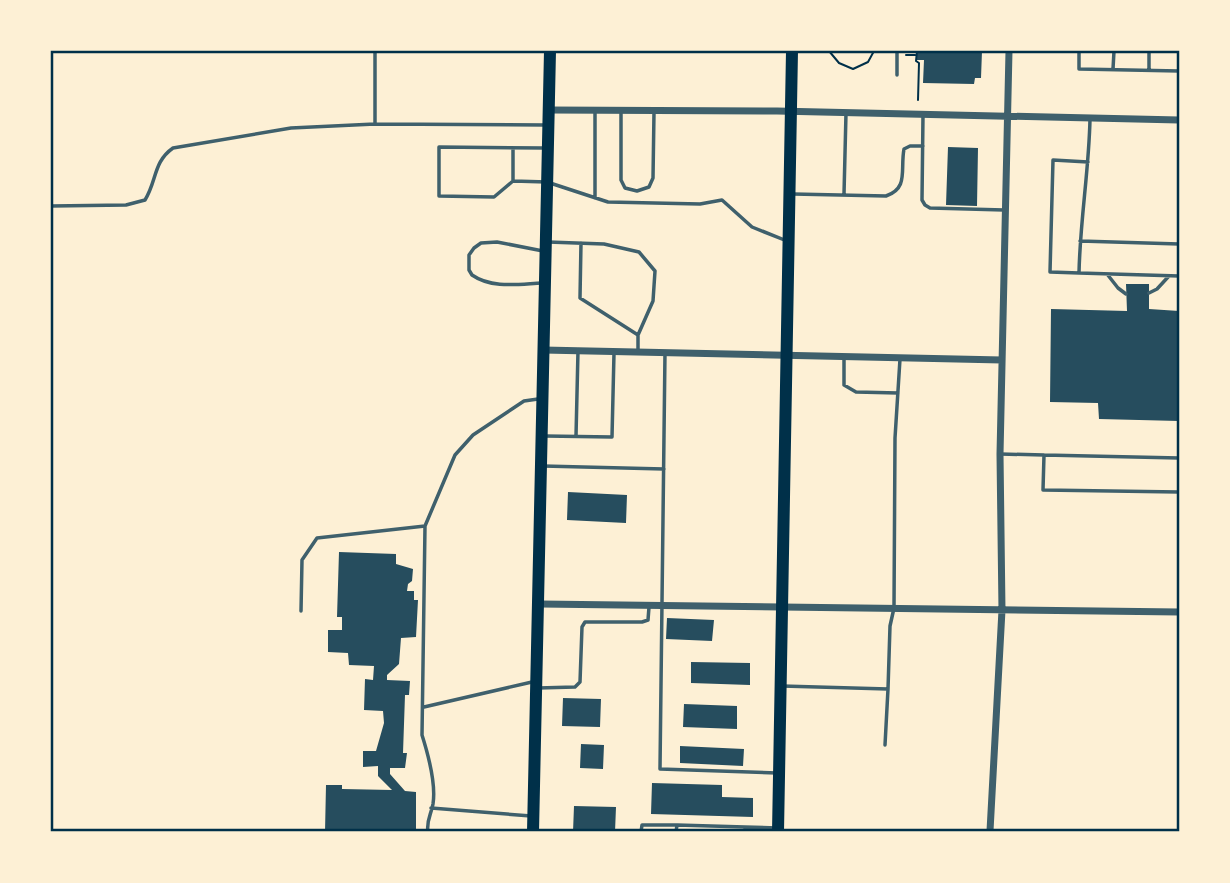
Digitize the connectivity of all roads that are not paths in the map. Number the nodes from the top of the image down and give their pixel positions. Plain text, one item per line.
1 (375, 51) edge
2 (551, 51) edge
3 (792, 51) edge
4 (897, 51) edge
5 (1009, 51) edge
6 (1079, 51) edge
7 (1114, 51) edge
8 (1149, 51) edge
9 (1113, 69) junction
10 (1149, 70) junction
11 (1179, 71) edge
12 (897, 75) dead end
13 (549, 110) junction
14 (595, 110) junction
15 (621, 110) junction
16 (654, 110) junction
17 (790, 112) junction
18 (846, 113) junction
19 (923, 114) junction
20 (1008, 116) junction
21 (1090, 118) junction
22 (1179, 121) edge
23 (375, 124) junction
24 (548, 125) junction
25 (923, 146) junction
26 (513, 148) junction
27 (548, 148) junction
28 (1088, 163) junction
29 (513, 181) junction
30 (547, 182) junction
31 (637, 191) junction
32 (789, 194) junction
33 (844, 195) junction
34 (595, 198) junction
35 (636, 203) junction
36 (51, 206) edge
37 (1006, 211) junction
38 (789, 241) junction
39 (1079, 241) junction
40 (581, 243) junction
41 (1179, 244) edge
42 (546, 246) junction
43 (1079, 273) junction
44 (1107, 274) junction
45 (1170, 276) junction
46 (1179, 276) edge
47 (545, 282) junction
48 (1149, 293) dead end
49 (1126, 294) dead end
50 (638, 335) junction
51 (543, 350) junction
52 (578, 351) junction
53 (614, 351) junction
54 (638, 352) junction
55 (666, 352) junction
56 (788, 354) junction
57 (844, 356) junction
58 (900, 357) junction
59 (1002, 360) junction
60 (898, 393) junction
61 (542, 398) junction
62 (542, 436) junction
63 (576, 436) junction
64 (1000, 454) junction
65 (1044, 455) junction
66 (1179, 458) edge
67 (542, 466) junction
68 (664, 469) junction
69 (1179, 492) edge
70 (425, 526) junction
71 (540, 604) junction
72 (649, 605) junction
73 (662, 605) junction
74 (783, 606) junction
75 (894, 608) junction
76 (1002, 610) junction
77 (301, 611) dead end
78 (1179, 612) edge
79 (537, 684) junction
80 (781, 686) junction
81 (888, 689) junction
82 (423, 707) junction
83 (885, 745) dead end
84 (779, 773) junction
85 (431, 808) junction
86 (534, 816) junction
87 (677, 825) junction
88 (745, 830) edge
89 (778, 830) edge
90 (990, 831) edge
91 (428, 832) edge
92 (533, 832) edge
93 (641, 832) edge
94 (676, 832) edge

1 - 23 lane
2 - 13 main road
3 - 17 main road
4 - 12 lane
5 - 20 street
6 - 9 lane
7 - 9 lane
8 - 10 lane
9 - 10 lane
10 - 11 lane
13 - 14 street
13 - 24 main road
14 - 15 street
14 - 34 lane
15 - 16 street
15 - 31 lane
16 - 17 street
16 - 31 lane
17 - 18 street
17 - 32 main road
18 - 19 street
18 - 33 lane
19 - 20 street
19 - 25 lane
20 - 21 street
20 - 37 street
21 - 22 street
21 - 28 lane
23 - 24 lane
23 - 36 lane
24 - 27 main road
25 - 33 lane
25 - 37 lane
26 - 27 lane
26 - 29 lane
26 - 29 lane
27 - 30 main road
28 - 39 lane
28 - 43 lane
29 - 30 lane
30 - 34 lane
30 - 42 main road
31 - 35 lane
32 - 33 lane
32 - 38 main road
34 - 35 lane
35 - 38 lane
37 - 59 street
38 - 56 main road
39 - 41 lane
39 - 43 lane
40 - 42 lane
40 - 50 lane
40 - 50 lane
42 - 47 main road
42 - 47 lane
43 - 44 lane
44 - 45 lane
44 - 49 lane
45 - 46 lane
45 - 48 lane
47 - 51 main road
50 - 54 lane
51 - 52 street
51 - 61 main road
52 - 53 street
52 - 63 lane
53 - 54 street
53 - 63 lane
54 - 55 street
55 - 56 street
55 - 68 lane
56 - 57 street
56 - 74 main road
57 - 58 street
57 - 60 lane
58 - 59 street
58 - 60 lane
59 - 64 street
60 - 75 lane
61 - 62 main road
61 - 70 lane
62 - 63 lane
62 - 67 main road
64 - 65 lane
64 - 76 street
65 - 66 lane
65 - 69 lane
67 - 68 lane
67 - 71 main road
68 - 73 lane
70 - 77 lane
70 - 82 lane
71 - 72 street
71 - 79 main road
72 - 73 street
72 - 79 lane
73 - 74 street
73 - 84 lane
74 - 75 street
74 - 80 main road
75 - 76 street
75 - 81 lane
76 - 78 street
76 - 90 street
79 - 82 lane
79 - 86 main road
80 - 81 lane
80 - 84 main road
81 - 83 lane
82 - 85 lane
84 - 89 main road
85 - 86 lane
85 - 91 lane
86 - 92 main road
87 - 88 lane
87 - 93 lane
87 - 94 lane
88 - 89 lane

